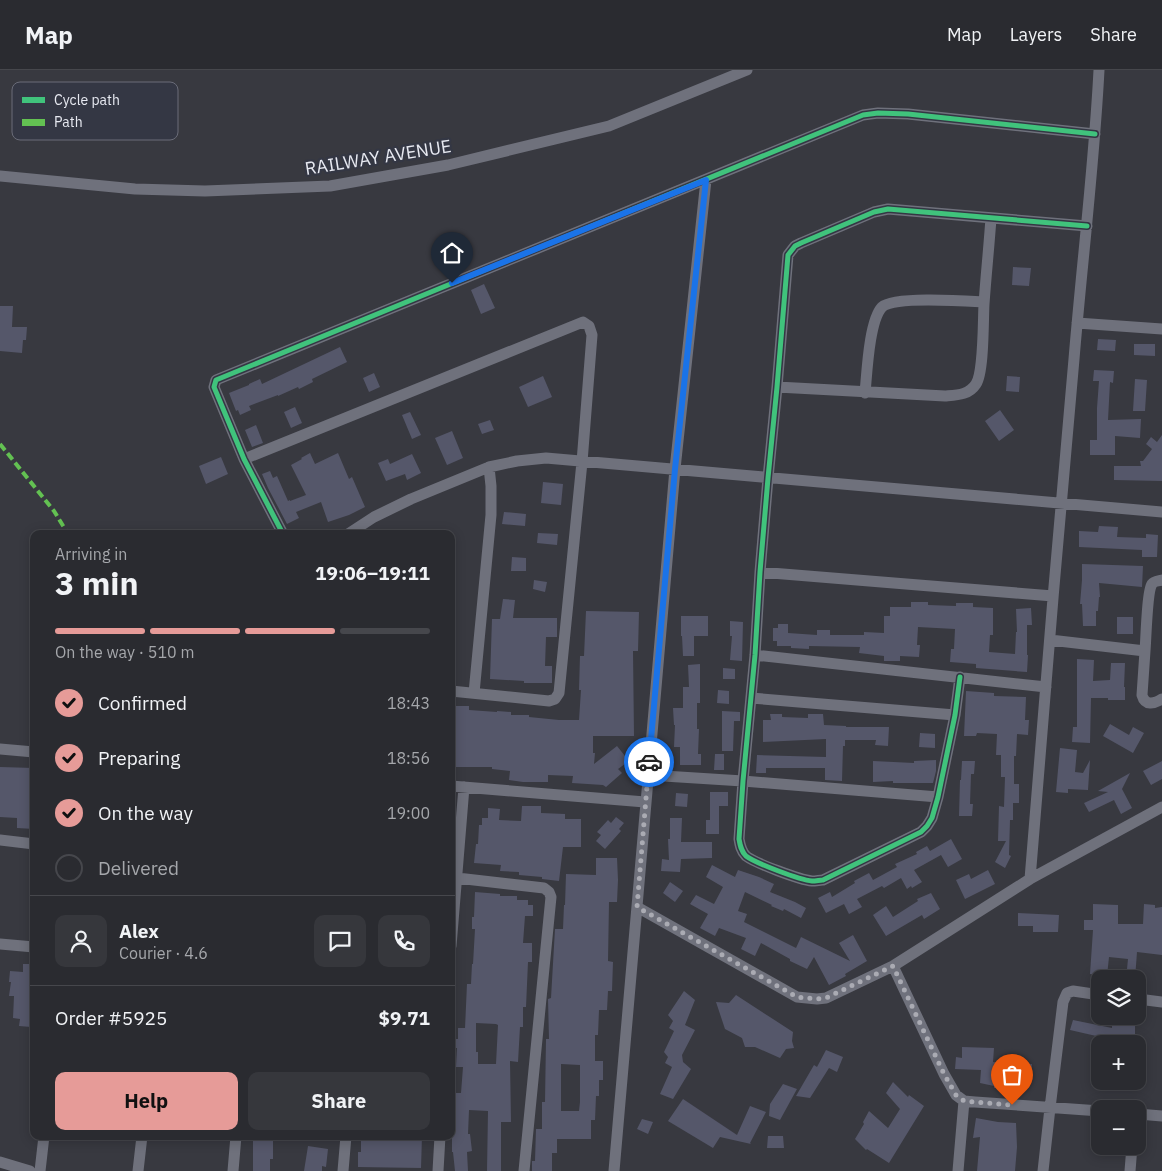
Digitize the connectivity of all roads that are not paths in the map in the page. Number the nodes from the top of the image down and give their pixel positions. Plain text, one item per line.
1 (746, 70) edge
2 (1099, 70) edge
3 (1096, 134) junction
4 (0, 176) edge
5 (706, 180) junction
6 (992, 218) junction
7 (1087, 226) junction
8 (984, 302) junction
9 (1077, 323) junction
10 (1162, 329) edge
11 (777, 387) junction
12 (865, 392) junction
13 (244, 459) junction
14 (582, 462) junction
15 (489, 467) junction
16 (675, 469) junction
17 (768, 478) junction
18 (1061, 503) junction
19 (1162, 512) edge
20 (281, 530) edge
21 (354, 530) edge
22 (760, 572) junction
23 (1162, 580) edge
24 (1054, 596) junction
25 (1050, 640) junction
26 (1145, 651) junction
27 (755, 655) junction
28 (960, 677) junction
29 (1046, 686) junction
30 (455, 691) edge
31 (474, 693) junction
32 (751, 698) junction
33 (1162, 699) edge
34 (955, 715) junction
35 (0, 749) edge
36 (30, 752) edge
37 (648, 775) junction
38 (743, 781) junction
39 (455, 786) edge
40 (464, 787) junction
41 (938, 797) junction
42 (645, 802) junction
43 (1162, 807) edge
44 (0, 840) edge
45 (30, 844) edge
46 (457, 878) junction
47 (1030, 879) junction
48 (455, 901) edge
49 (637, 907) junction
50 (0, 944) edge
51 (30, 947) edge
52 (893, 966) junction
53 (1091, 993) edge
54 (1146, 1000) edge
55 (1162, 1002) edge
56 (964, 1101) junction
57 (1050, 1108) junction
58 (1091, 1110) edge
59 (1146, 1115) edge
60 (1162, 1116) edge
61 (44, 1140) edge
62 (142, 1140) edge
63 (236, 1140) edge
64 (346, 1140) edge
65 (440, 1140) edge
66 (1131, 1155) edge
67 (0, 1162) edge
68 (30, 1171) edge
69 (40, 1171) edge
70 (138, 1171) edge
71 (233, 1171) edge
72 (343, 1171) edge
73 (438, 1171) edge
74 (524, 1171) edge
75 (614, 1171) edge
76 (958, 1171) edge
77 (1043, 1171) edge
78 (1130, 1171) edge

1 - 4 street, RAILWAY AVENUE
2 - 3 street
3 - 5 street
3 - 7 street
5 - 13 street
5 - 16 street
6 - 7 street
6 - 8 street
6 - 11 street
7 - 9 street
8 - 12 street
8 - 12 street
9 - 10 street
9 - 18 street
11 - 12 street
11 - 17 street
13 - 14 street
13 - 20 street
14 - 15 street
14 - 16 street
14 - 31 street
15 - 21 street
15 - 31 street
16 - 17 street
16 - 37 street
17 - 18 street
17 - 22 street
18 - 19 street
18 - 24 street
22 - 24 street
22 - 27 street
23 - 26 street
24 - 25 street
25 - 26 street
25 - 29 street
26 - 33 street
27 - 28 street
27 - 32 street
28 - 29 street
28 - 34 street
29 - 47 street
30 - 31 street
32 - 34 street
32 - 38 street
34 - 41 street
35 - 36 street
37 - 38 street
37 - 42 street
38 - 41 street
38 - 41 street
39 - 40 street
40 - 42 street
40 - 46 street
42 - 49 street
43 - 47 street
44 - 45 street
46 - 48 street
46 - 74 street
47 - 52 street
49 - 52 street
49 - 75 street
50 - 51 street
52 - 56 street
53 - 57 street
54 - 55 street
56 - 57 street
56 - 76 street
57 - 58 street
57 - 77 street
59 - 60 street
61 - 69 street
62 - 70 street
63 - 71 street
64 - 72 street
65 - 73 street
66 - 78 street
67 - 68 street

